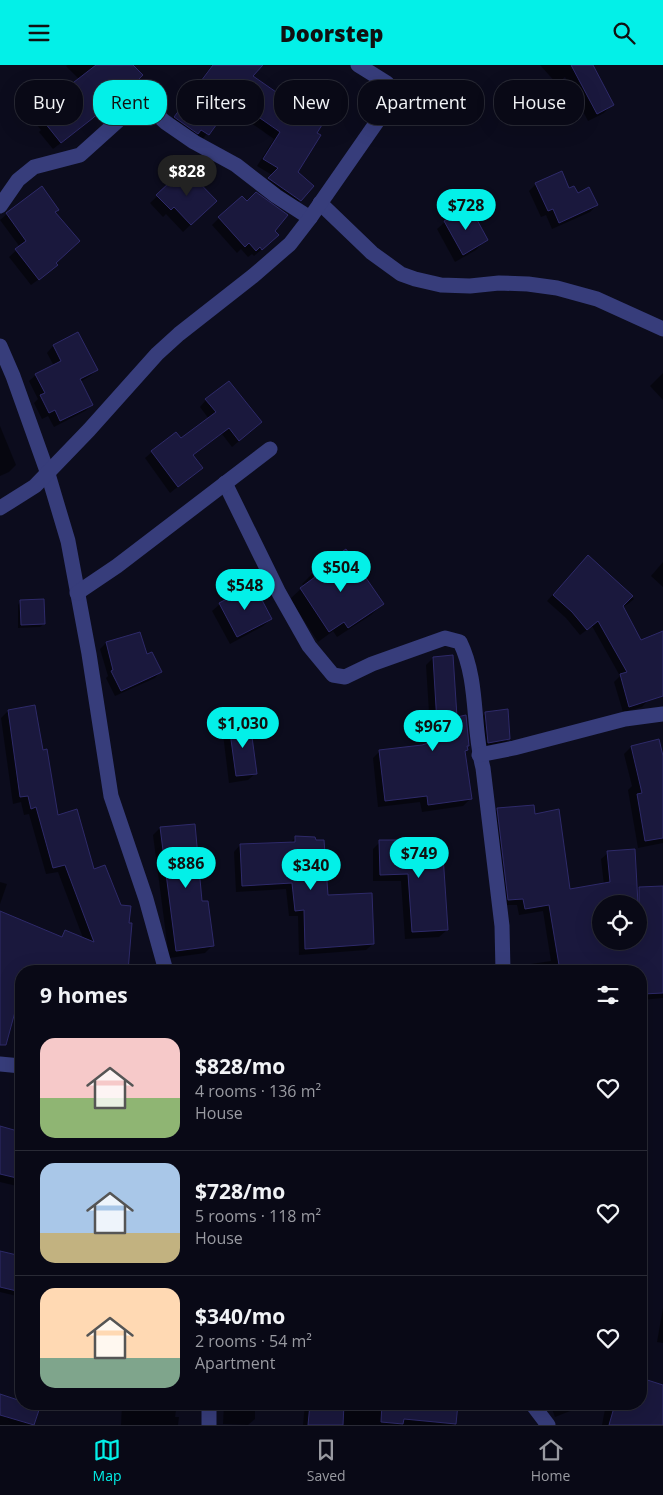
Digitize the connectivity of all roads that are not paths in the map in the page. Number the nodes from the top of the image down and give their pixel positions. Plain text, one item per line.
1 (358, 65) edge
2 (320, 203) junction
3 (0, 206) edge
4 (310, 217) junction
5 (663, 329) edge
6 (0, 346) edge
7 (270, 449) dead end
8 (48, 474) junction
9 (225, 483) junction
10 (0, 508) edge
11 (77, 593) junction
12 (663, 714) edge
13 (479, 755) junction
14 (164, 965) edge
15 (504, 965) edge
16 (0, 1064) edge
17 (15, 1065) edge
18 (209, 1410) edge
19 (537, 1410) edge
20 (209, 1425) edge
21 (548, 1425) edge

1 - 2 street
2 - 4 street
2 - 5 street
3 - 4 street
4 - 8 street
6 - 8 street
7 - 9 street
8 - 10 street
8 - 11 street
9 - 11 street
9 - 13 street
11 - 14 street
12 - 13 street
13 - 15 street
16 - 17 street
18 - 20 street
19 - 21 street

